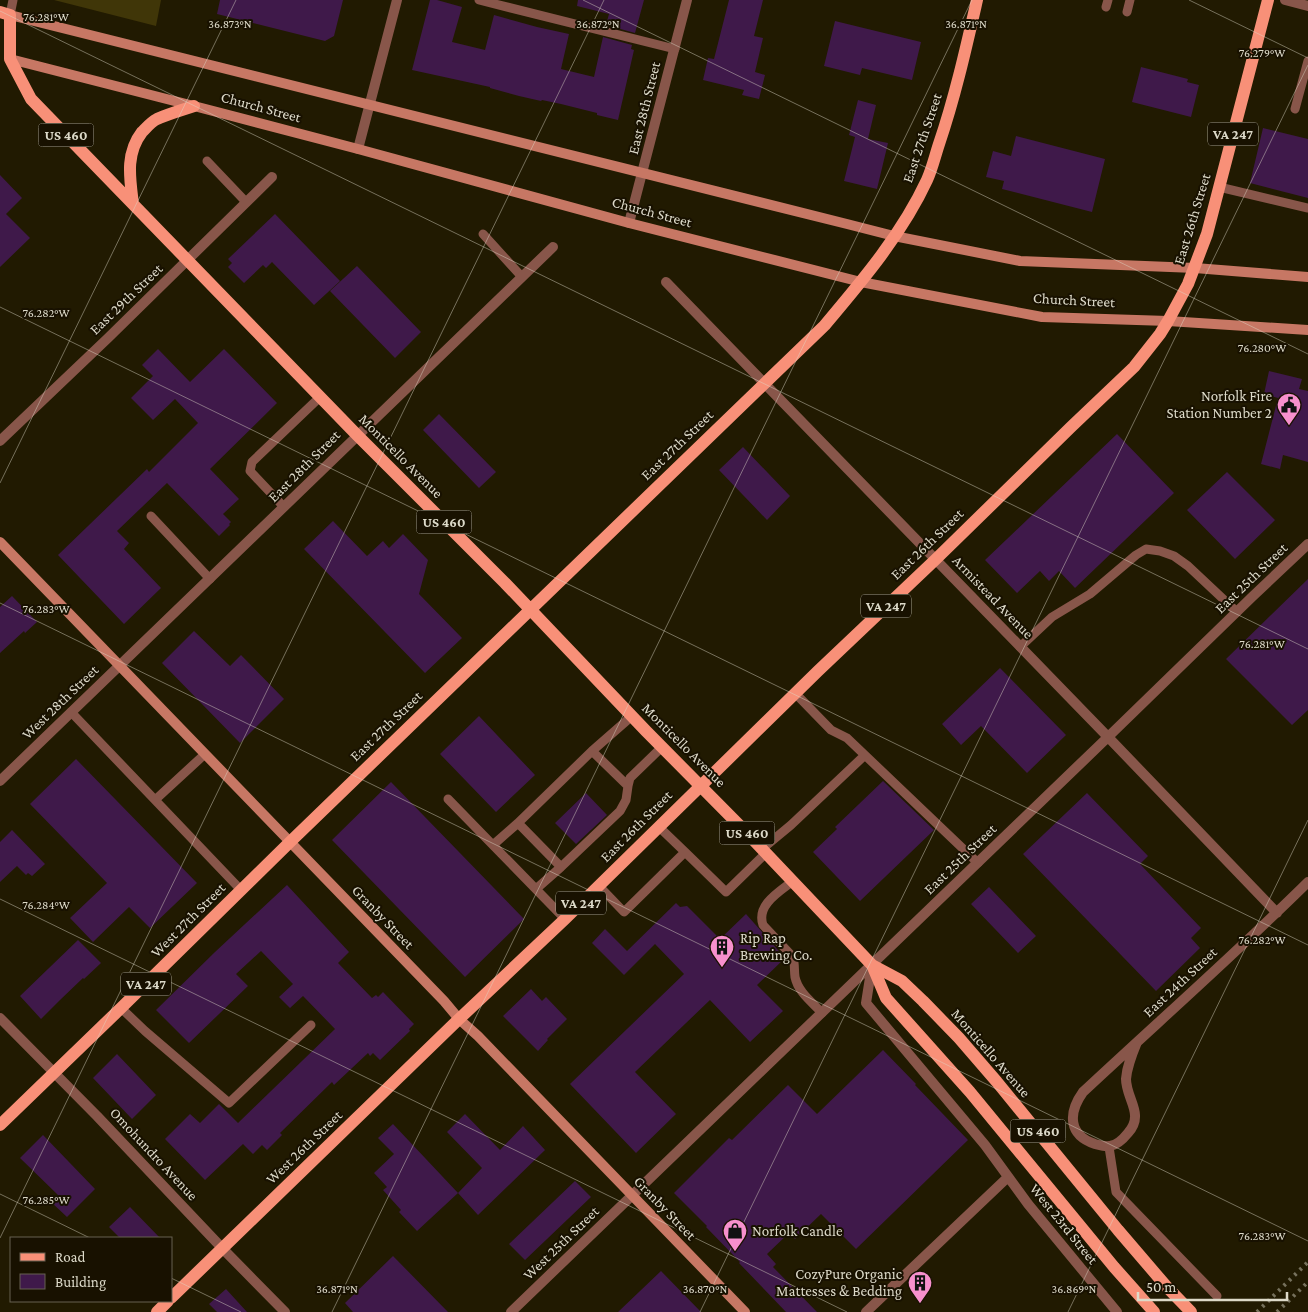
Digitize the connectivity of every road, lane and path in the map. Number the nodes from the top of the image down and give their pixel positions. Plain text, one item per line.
1 (13, 0) edge
2 (397, 0) edge
3 (479, 0) edge
4 (688, 0) edge
5 (977, 0) edge
6 (1130, 0) edge
7 (1268, 0) edge
8 (1284, 0) edge
9 (1308, 6) edge
10 (1127, 12) dead end
11 (5, 13) edge
12 (675, 49) junction
13 (5, 58) edge
14 (1308, 61) edge
15 (370, 105) junction
16 (194, 106) junction
17 (1295, 109) dead end
18 (358, 149) junction
19 (207, 161) dead end
20 (643, 174) junction
21 (272, 177) dead end
22 (1219, 187) junction
23 (246, 202) junction
24 (133, 204) junction
25 (1308, 208) edge
26 (629, 223) junction
27 (483, 234) dead end
28 (894, 236) junction
29 (553, 247) dead end
30 (188, 259) junction
31 (1195, 268) junction
32 (522, 276) junction
33 (1308, 277) edge
34 (666, 282) dead end
35 (861, 282) junction
36 (1168, 321) junction
37 (1308, 330) edge
38 (764, 384) junction
39 (320, 397) junction
40 (357, 435) junction
41 (0, 441) edge
42 (284, 506) junction
43 (151, 516) dead end
44 (1308, 544) edge
45 (2, 549) edge
46 (935, 560) junction
47 (210, 579) junction
48 (530, 609) junction
49 (1237, 612) junction
50 (1020, 647) junction
51 (119, 666) junction
52 (796, 693) junction
53 (71, 712) junction
54 (632, 716) junction
55 (1108, 737) junction
56 (662, 747) junction
57 (592, 751) junction
58 (204, 754) junction
59 (865, 755) junction
60 (0, 781) edge
61 (628, 786) junction
62 (701, 786) junction
63 (448, 799) dead end
64 (154, 800) junction
65 (518, 823) junction
66 (659, 826) junction
67 (290, 842) junction
68 (493, 845) junction
69 (764, 851) junction
70 (684, 852) junction
71 (978, 863) junction
72 (561, 867) junction
73 (793, 881) junction
74 (1308, 882) edge
75 (599, 886) junction
76 (536, 889) junction
77 (241, 890) junction
78 (1276, 913) junction
79 (565, 919) junction
80 (872, 965) junction
81 (121, 1008) junction
82 (822, 1013) junction
83 (0, 1018) edge
84 (459, 1019) junction
85 (311, 1025) dead end
86 (1137, 1042) junction
87 (54, 1072) junction
88 (0, 1125) edge
89 (1109, 1147) junction
90 (1008, 1178) junction
91 (632, 1195) junction
92 (222, 1248) junction
93 (1218, 1296) dead end
94 (172, 1297) edge
95 (167, 1302) edge
96 (157, 1312) edge
97 (285, 1312) edge
98 (511, 1312) edge
99 (745, 1312) edge
100 (866, 1312) edge
101 (1117, 1312) edge
102 (1154, 1312) edge
103 (1191, 1312) edge

1 - 11 lane
2 - 15 street
3 - 12 lane
4 - 12 street, East 28th Street
5 - 28 main road, East 27th Street / VA 247
6 - 10 lane
7 - 22 main road, East 26th Street / VA 247
8 - 9 street
11 - 13 main road, Monticello Avenue / US 460
11 - 15 main road, Church Street
12 - 20 street, East 28th Street
13 - 16 main road, Church Street
13 - 24 main road, Monticello Avenue / US 460
14 - 17 lane
15 - 18 street
15 - 20 main road, Church Street
16 - 18 main road, Church Street
16 - 24 main road
18 - 26 main road, Church Street
19 - 23 lane
20 - 26 street, East 28th Street
20 - 28 main road, Church Street
21 - 23 street, East 29th Street
22 - 25 lane
22 - 31 main road, East 26th Street / VA 247
23 - 30 street, East 29th Street
24 - 30 main road, Monticello Avenue / US 460
26 - 35 main road, Church Street
27 - 32 lane
28 - 31 main road, Church Street
28 - 35 main road, East 27th Street / VA 247
29 - 32 street, East 28th Street
30 - 39 main road, Monticello Avenue / US 460
30 - 41 street, East 29th Street
31 - 33 main road, Church Street
31 - 36 main road, East 26th Street / VA 247
32 - 40 street, East 28th Street
34 - 38 street, Armistead Avenue
35 - 36 main road, Church Street
35 - 38 main road, East 27th Street / VA 247
36 - 37 main road, Church Street
36 - 46 main road, East 26th Street / VA 247
38 - 46 street, Armistead Avenue
38 - 48 main road, East 27th Street / VA 247
39 - 40 main road, Monticello Avenue / US 460
39 - 42 lane
40 - 42 street, East 28th Street
40 - 48 main road, Monticello Avenue / US 460
42 - 47 street, East 28th Street
43 - 47 lane
44 - 49 street, East 25th Street
45 - 51 main road, Granby Street
46 - 50 street, Armistead Avenue
46 - 52 main road, East 26th Street / VA 247
47 - 51 street, East 28th Street
48 - 54 main road, Monticello Avenue / US 460
48 - 67 main road, East 27th Street / VA 247
49 - 50 lane
49 - 55 street, East 25th Street
50 - 55 street, Armistead Avenue
51 - 53 street, West 28th Street
51 - 58 main road, Granby Street
52 - 59 lane
52 - 62 main road, East 26th Street / VA 247
53 - 60 street, West 28th Street
53 - 64 lane
54 - 56 main road, Monticello Avenue / US 460
54 - 57 lane
55 - 71 street, East 25th Street
55 - 78 street, Armistead Avenue
56 - 61 lane
56 - 62 main road, Monticello Avenue / US 460
57 - 61 lane
57 - 65 lane
58 - 64 lane
58 - 67 main road, Granby Street
59 - 69 lane
59 - 71 lane
61 - 72 lane
62 - 66 main road, East 26th Street / VA 247
62 - 69 main road, Monticello Avenue / US 460
63 - 68 lane
64 - 77 lane
65 - 68 lane
65 - 72 lane
66 - 70 lane
66 - 75 main road, East 26th Street / VA 247
67 - 77 main road, West 27th Street / VA 247
67 - 84 main road, Granby Street
68 - 76 lane
69 - 70 lane
69 - 73 main road, Monticello Avenue / US 460
70 - 75 lane
71 - 80 street, East 25th Street
72 - 76 lane
73 - 80 main road, Monticello Avenue / US 460
73 - 82 lane
74 - 78 street, East 24th Street
75 - 79 main road, East 26th Street / VA 247
76 - 79 lane
77 - 81 main road, West 27th Street / VA 247
78 - 86 street, East 24th Street
79 - 84 main road, East 26th Street / VA 247
80 - 82 street, East 25th Street
80 - 90 street, West 23rd Street
80 - 102 main road, Monticello Avenue / US 460
80 - 103 main road, Monticello Avenue / US 460
81 - 85 lane
81 - 87 main road, West 27th Street / VA 247
82 - 91 street, East 25th Street
83 - 87 street, Omohundro Avenue
84 - 91 main road, Granby Street
84 - 92 main road, West 26th Street / VA 247
86 - 89 street, East 24th Street
86 - 89 street, East 24th Street
87 - 88 main road, West 27th Street / VA 247
87 - 92 street, Omohundro Avenue
89 - 93 lane
90 - 100 street
90 - 101 street, West 23rd Street
91 - 98 street, West 25th Street
91 - 99 main road, Granby Street
92 - 94 main road, West 26th Street / VA 247
92 - 97 street, Omohundro Avenue
95 - 96 main road

